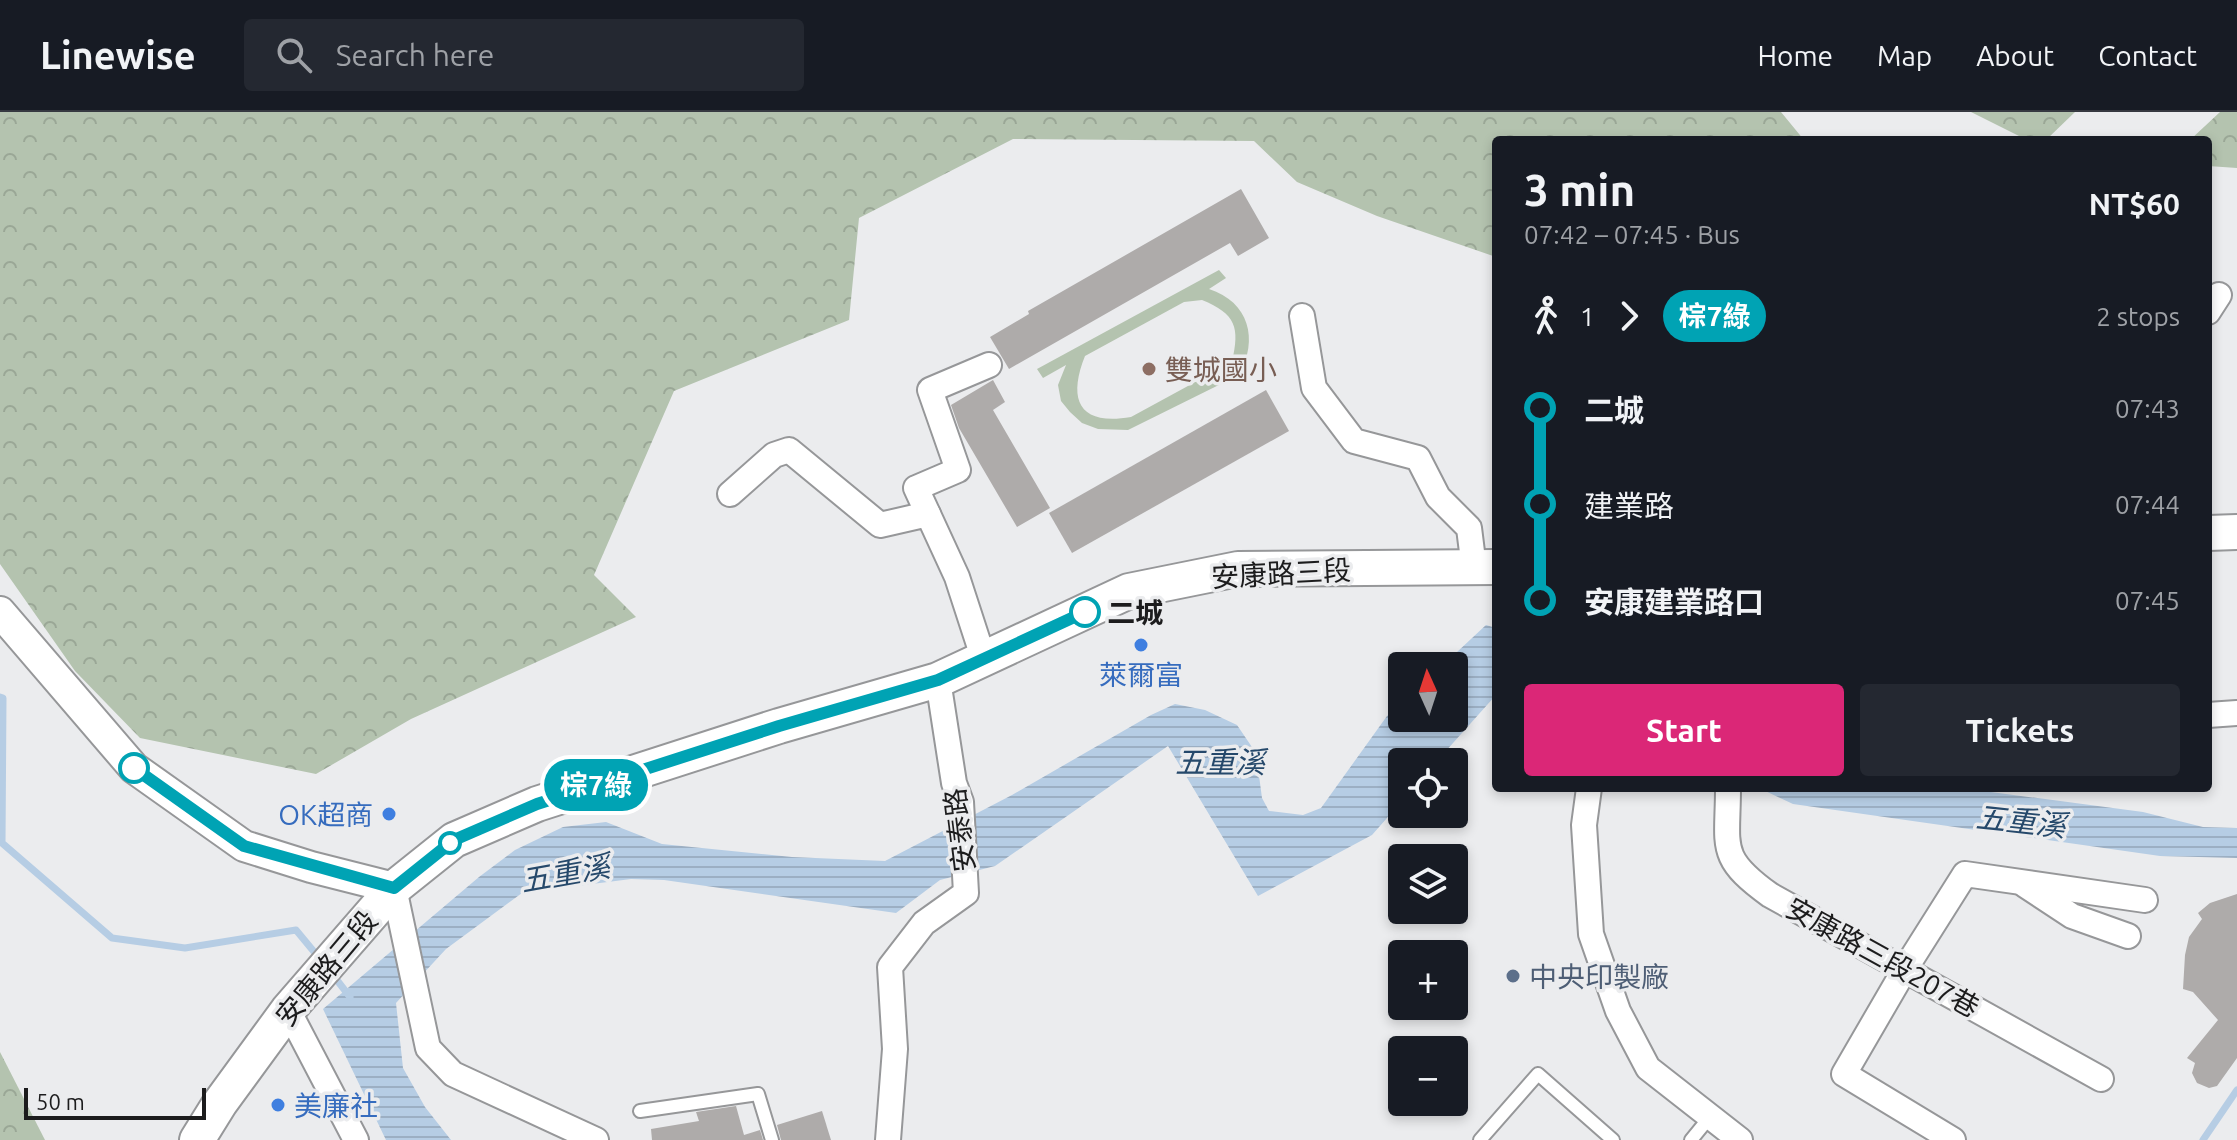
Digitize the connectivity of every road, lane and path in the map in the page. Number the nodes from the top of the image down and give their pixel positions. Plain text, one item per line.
1 (1302, 316) dead end
2 (989, 365) dead end
3 (730, 494) dead end
4 (928, 514) junction
5 (2237, 532) edge
6 (2212, 533) edge
7 (1485, 568) edge
8 (0, 612) edge
9 (984, 660) junction
10 (938, 680) junction
11 (2237, 713) edge
12 (2212, 715) edge
13 (1588, 792) edge
14 (1728, 792) edge
15 (2016, 880) junction
16 (394, 888) junction
17 (2145, 900) dead end
18 (2128, 936) dead end
19 (1905, 969) junction
20 (288, 1010) junction
21 (2101, 1079) dead end
22 (640, 1111) dead end
23 (1709, 1118) junction
24 (197, 1140) edge
25 (356, 1140) edge
26 (596, 1140) edge
27 (772, 1140) edge
28 (888, 1140) edge
29 (1480, 1140) edge
30 (1613, 1140) edge
31 (1691, 1140) edge
32 (1740, 1140) edge
33 (1953, 1140) edge

1 - 7 street
2 - 4 street
3 - 4 street
4 - 9 street
5 - 6 main road
7 - 9 main road, 安康路三段
8 - 16 street
9 - 10 main road, 安康路三段
10 - 16 main road, 安康路三段
10 - 28 street, 安泰路
11 - 12 street
13 - 23 street
14 - 19 street, 安康路三段207巷
15 - 17 street
15 - 18 street
15 - 19 street
16 - 20 main road, 安康路三段
16 - 26 street
19 - 21 street, 安康路三段207巷
19 - 33 street
20 - 24 main road, 安康路三段
20 - 25 street
22 - 27 lane
23 - 31 lane
23 - 32 street
29 - 30 lane

